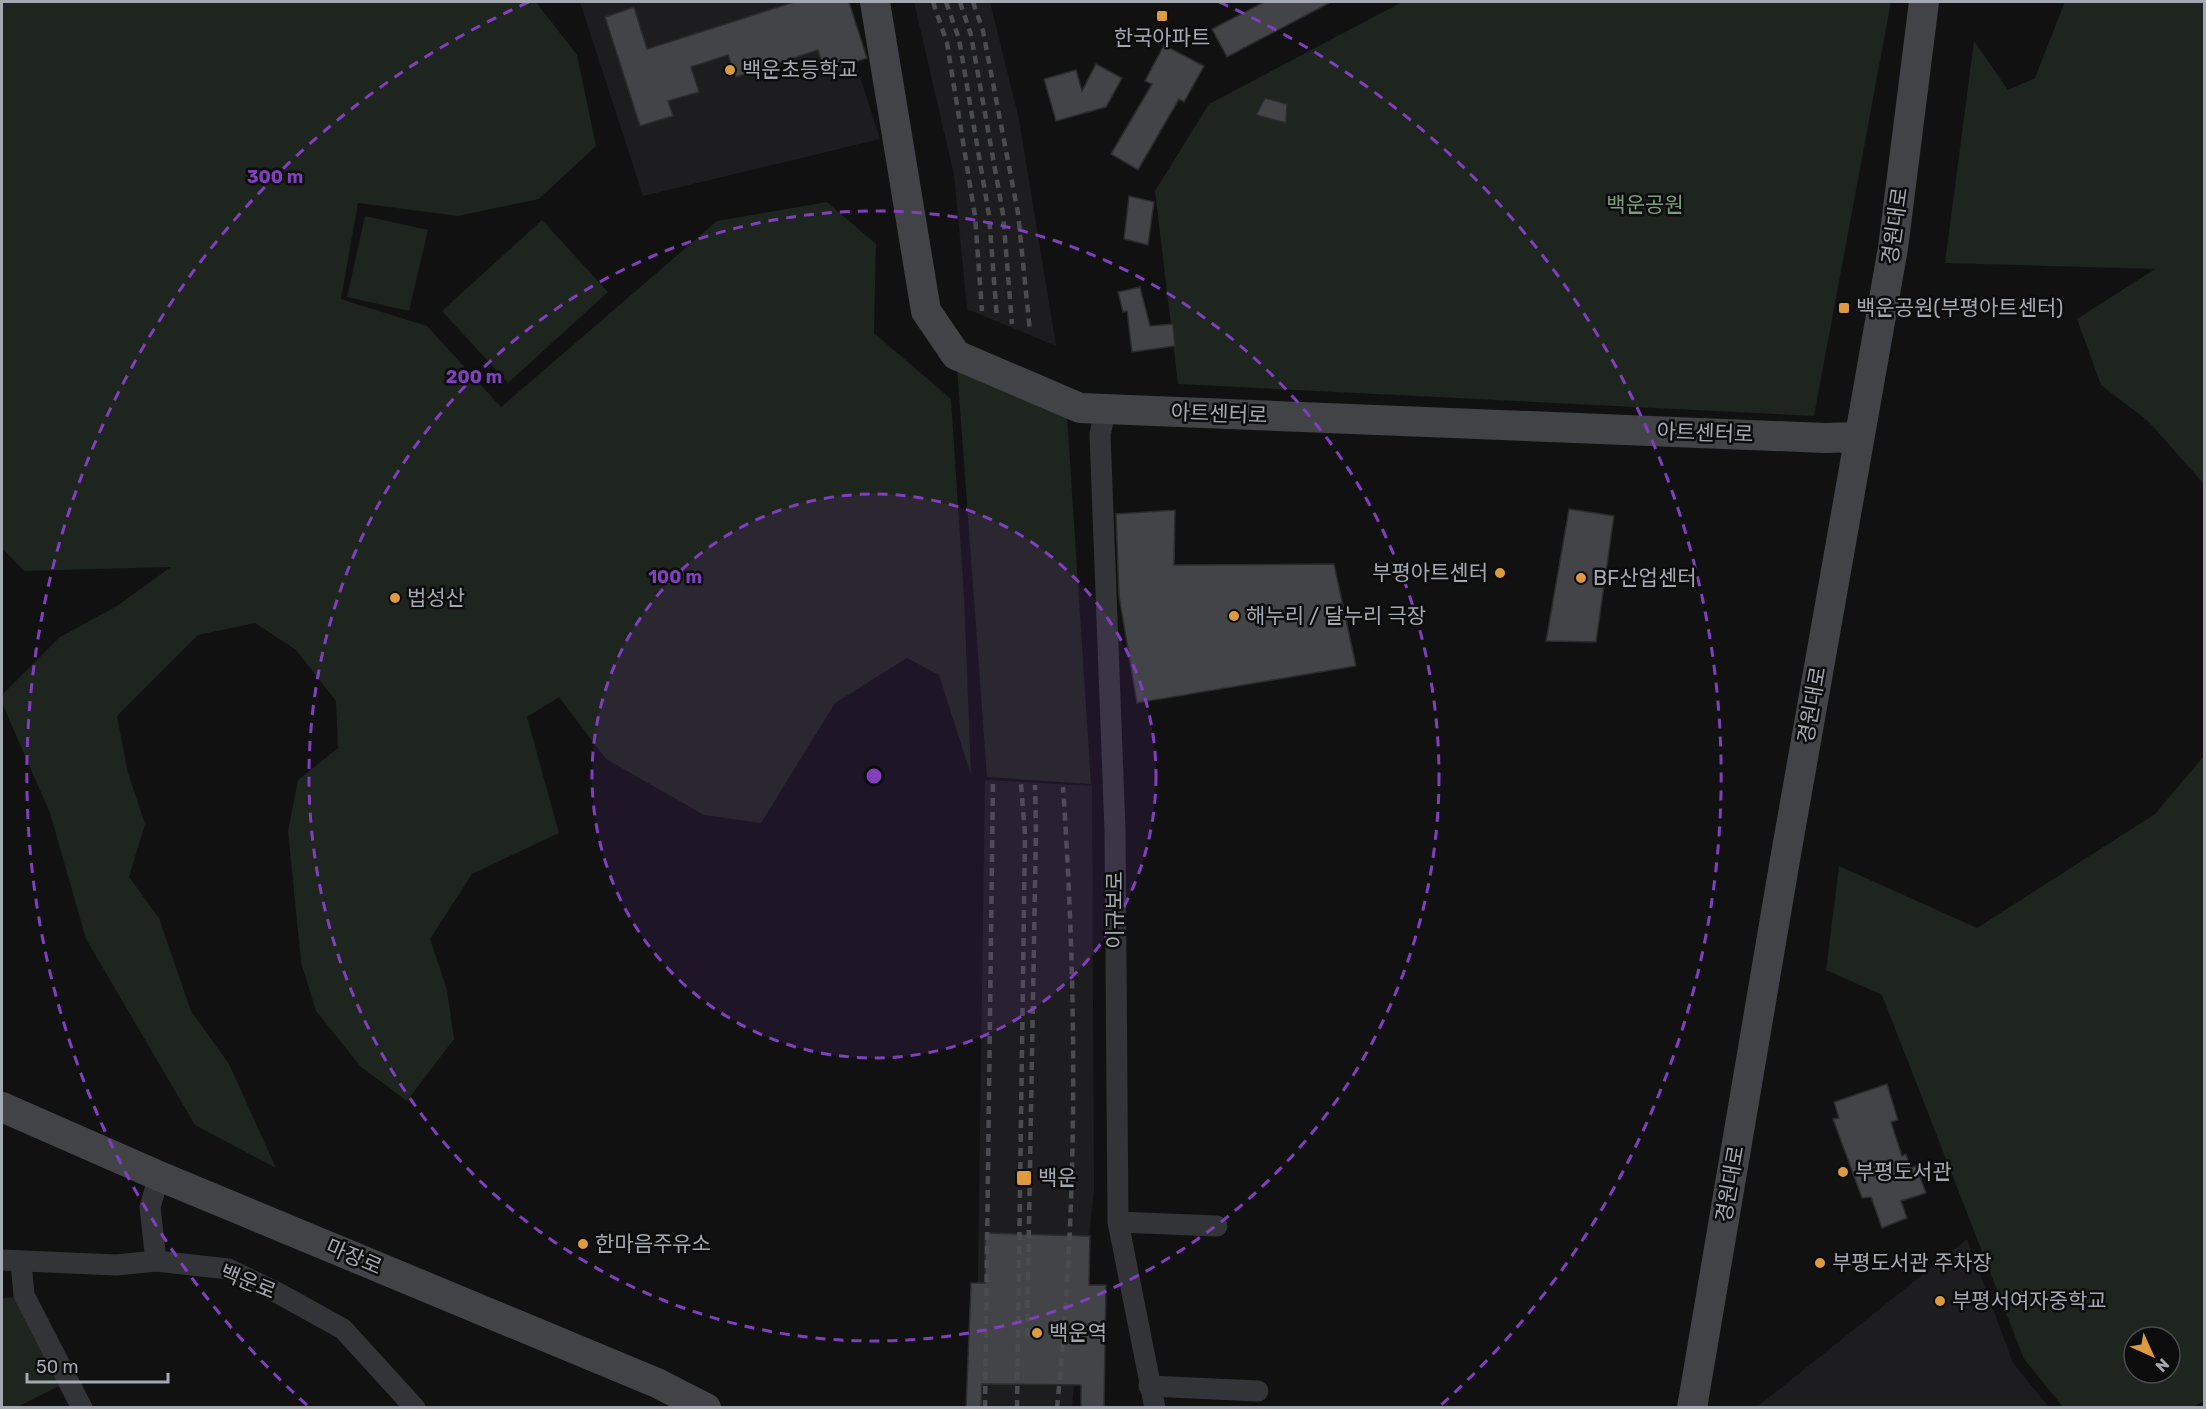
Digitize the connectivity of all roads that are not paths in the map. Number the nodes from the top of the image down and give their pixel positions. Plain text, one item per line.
1 (875, 2) edge
2 (1924, 2) edge
3 (1106, 409) junction
4 (1859, 437) junction
5 (2, 1107) edge
6 (159, 1176) junction
7 (1118, 1222) junction
8 (1217, 1226) dead end
9 (11, 1261) edge
10 (156, 1261) junction
11 (1149, 1386) junction
12 (1258, 1391) dead end
13 (82, 1407) edge
14 (416, 1407) edge
15 (706, 1407) edge
16 (1155, 1407) edge
17 (1692, 1407) edge

1 - 3 main road, 아트센터로
2 - 4 main road, 경원대로
3 - 4 main road, 아트센터로
3 - 7 street, 이규보로
4 - 17 main road, 경원대로
5 - 6 main road, 마장로
6 - 10 street
6 - 15 main road, 마장로
7 - 8 street
7 - 11 street, 이규보로
9 - 10 street, 백운로
9 - 13 street
10 - 14 street, 백운로
11 - 12 street
11 - 16 street, 이규보로

